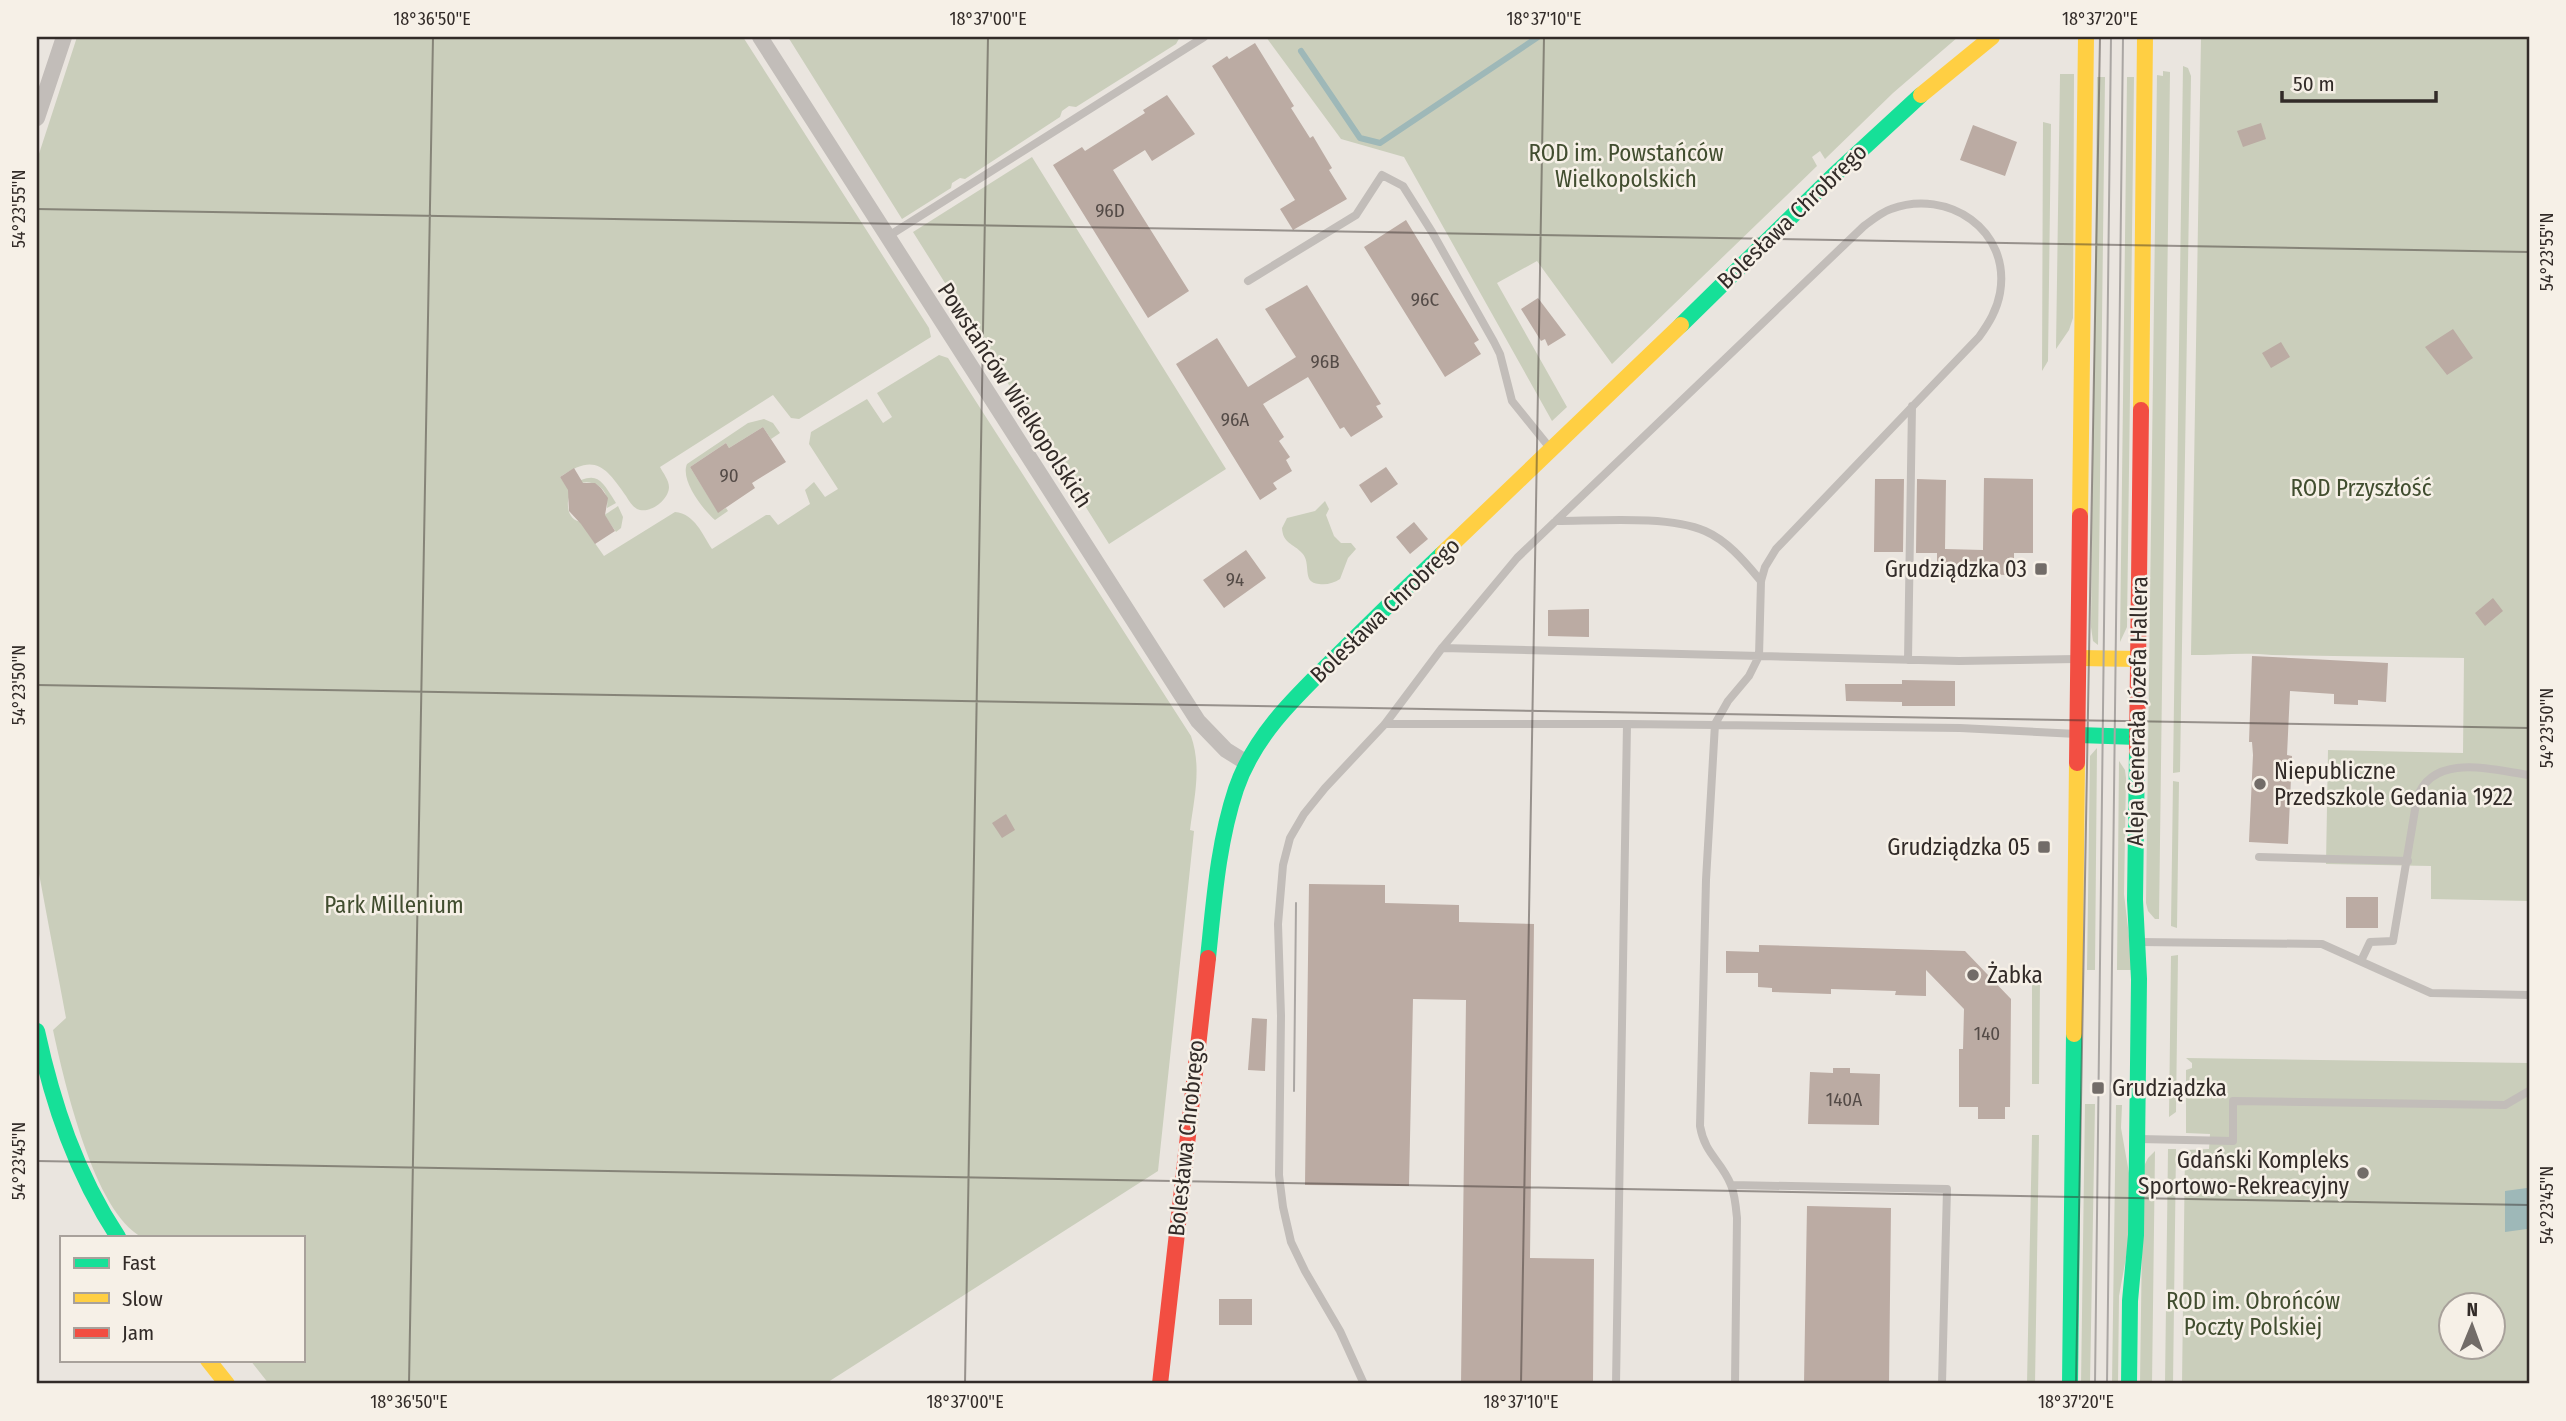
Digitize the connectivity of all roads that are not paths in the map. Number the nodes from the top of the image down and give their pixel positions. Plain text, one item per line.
1 (64, 37) edge
2 (760, 37) edge
3 (1204, 37) edge
4 (1992, 37) edge
5 (2086, 37) edge
6 (2146, 37) edge
7 (37, 118) edge
8 (887, 237) junction
9 (1248, 281) dead end
10 (1912, 406) junction
11 (1552, 450) junction
12 (1556, 521) junction
13 (1761, 581) junction
14 (1442, 648) junction
15 (1759, 656) junction
16 (2079, 659) junction
17 (2138, 659) junction
18 (1908, 660) junction
19 (1385, 724) junction
20 (1627, 724) junction
21 (1715, 724) junction
22 (2079, 735) junction
23 (2137, 737) junction
24 (1247, 763) junction
25 (2529, 775) edge
26 (2259, 857) dead end
27 (2408, 861) junction
28 (2138, 942) junction
29 (2361, 961) junction
30 (2529, 995) edge
31 (37, 1031) edge
32 (2529, 1091) edge
33 (2136, 1139) junction
34 (1731, 1185) junction
35 (117, 1236) edge
36 (210, 1362) edge
37 (226, 1384) edge
38 (1160, 1384) edge
39 (1364, 1384) edge
40 (1616, 1384) edge
41 (1735, 1384) edge
42 (1942, 1384) edge
43 (2070, 1384) edge
44 (2129, 1384) edge

1 - 7 street
2 - 8 street, Powstańców Wielkopolskich
3 - 8 lane
4 - 11 main road, Bolesława Chrobrego
5 - 16 main road
6 - 17 main road, Aleja Generała Józefa Hallera
8 - 24 street, Powstańców Wielkopolskich
9 - 11 lane
10 - 12 lane
10 - 13 lane
10 - 18 lane
11 - 24 main road, Bolesława Chrobrego
12 - 13 lane
12 - 14 lane
13 - 15 lane
14 - 15 lane
14 - 19 lane
15 - 18 lane
15 - 21 lane
16 - 17 main road
16 - 18 lane
16 - 22 main road
17 - 23 main road, Aleja Generała Józefa Hallera
19 - 20 lane
19 - 39 lane
20 - 21 lane
20 - 40 lane
21 - 22 lane
21 - 34 lane
22 - 23 main road
22 - 43 main road
23 - 28 main road, Aleja Generała Józefa Hallera
24 - 38 main road, Bolesława Chrobrego
25 - 27 lane
26 - 27 lane
27 - 29 lane
28 - 29 lane
28 - 33 main road, Aleja Generała Józefa Hallera
29 - 30 lane
31 - 35 main road
32 - 33 lane
33 - 44 main road, Aleja Generała Józefa Hallera
34 - 41 lane
34 - 42 lane
36 - 37 main road

